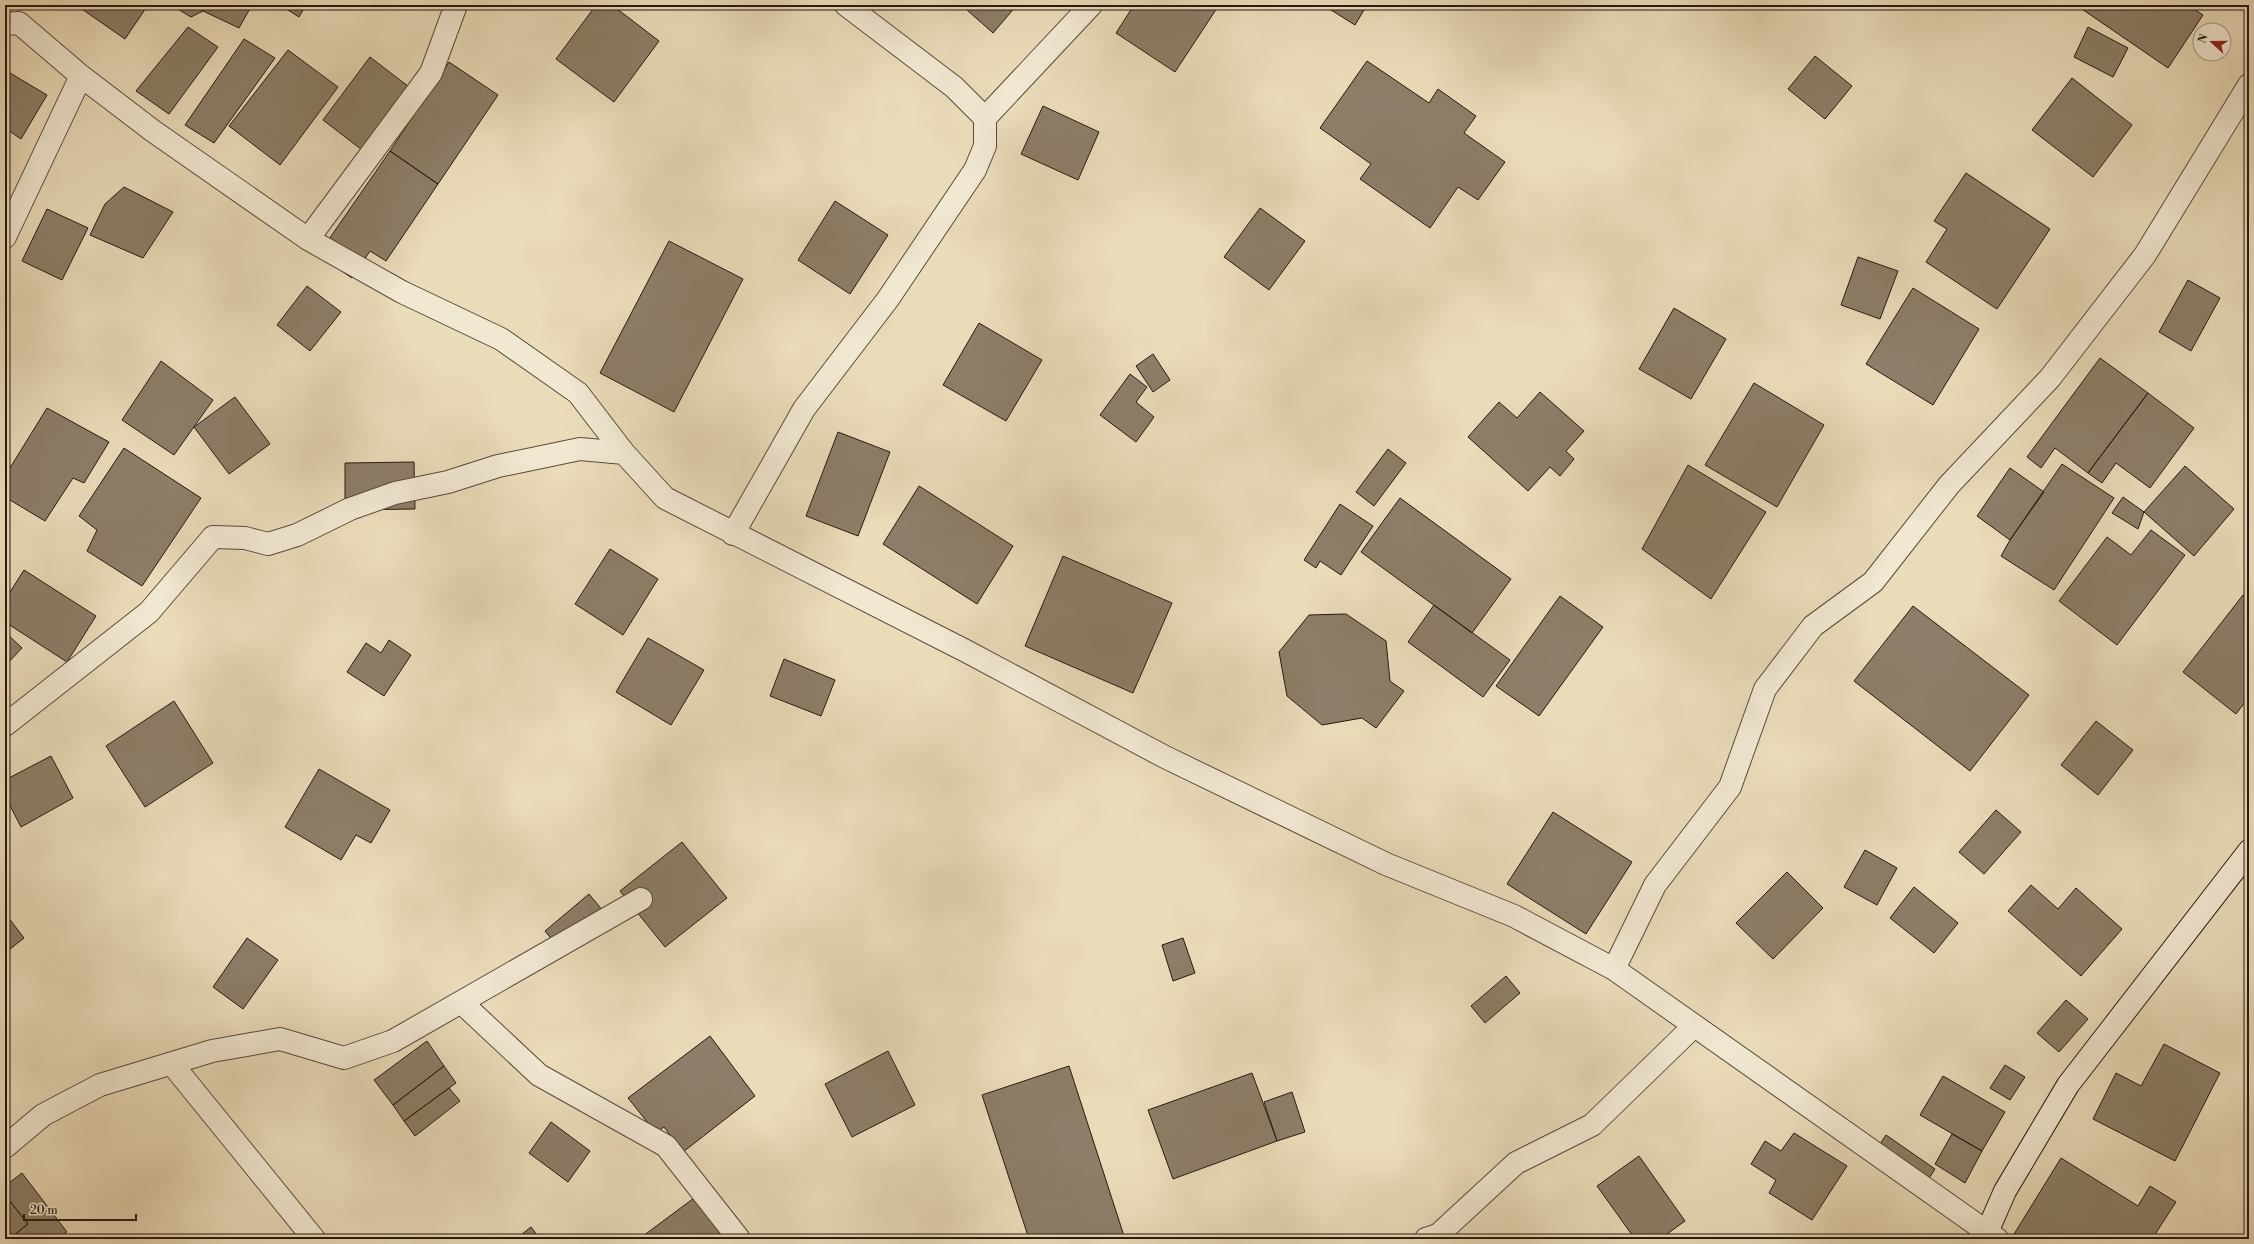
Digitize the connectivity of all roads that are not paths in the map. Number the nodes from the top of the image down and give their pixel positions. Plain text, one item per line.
1 (456, 5) edge
2 (846, 5) edge
3 (1091, 5) edge
4 (5, 24) edge
5 (81, 76) junction
6 (2249, 85) edge
7 (985, 118) junction
8 (5, 237) edge
9 (308, 239) junction
10 (624, 453) junction
11 (733, 534) junction
12 (5, 725) edge
13 (2249, 851) edge
14 (641, 899) dead end
15 (1614, 969) junction
16 (462, 1002) junction
17 (1694, 1026) junction
18 (172, 1064) junction
19 (5, 1147) edge
20 (1989, 1237) edge
21 (314, 1239) edge
22 (739, 1239) edge
23 (1426, 1239) edge

1 - 9 street
2 - 7 street
3 - 7 street
4 - 5 street
5 - 8 street
5 - 9 street
6 - 15 street
7 - 11 street
9 - 10 street
10 - 11 street
10 - 12 street
11 - 15 street
13 - 20 street
14 - 16 street
15 - 17 street
16 - 18 street
16 - 22 street
17 - 20 street
17 - 23 street
18 - 19 street
18 - 21 street

